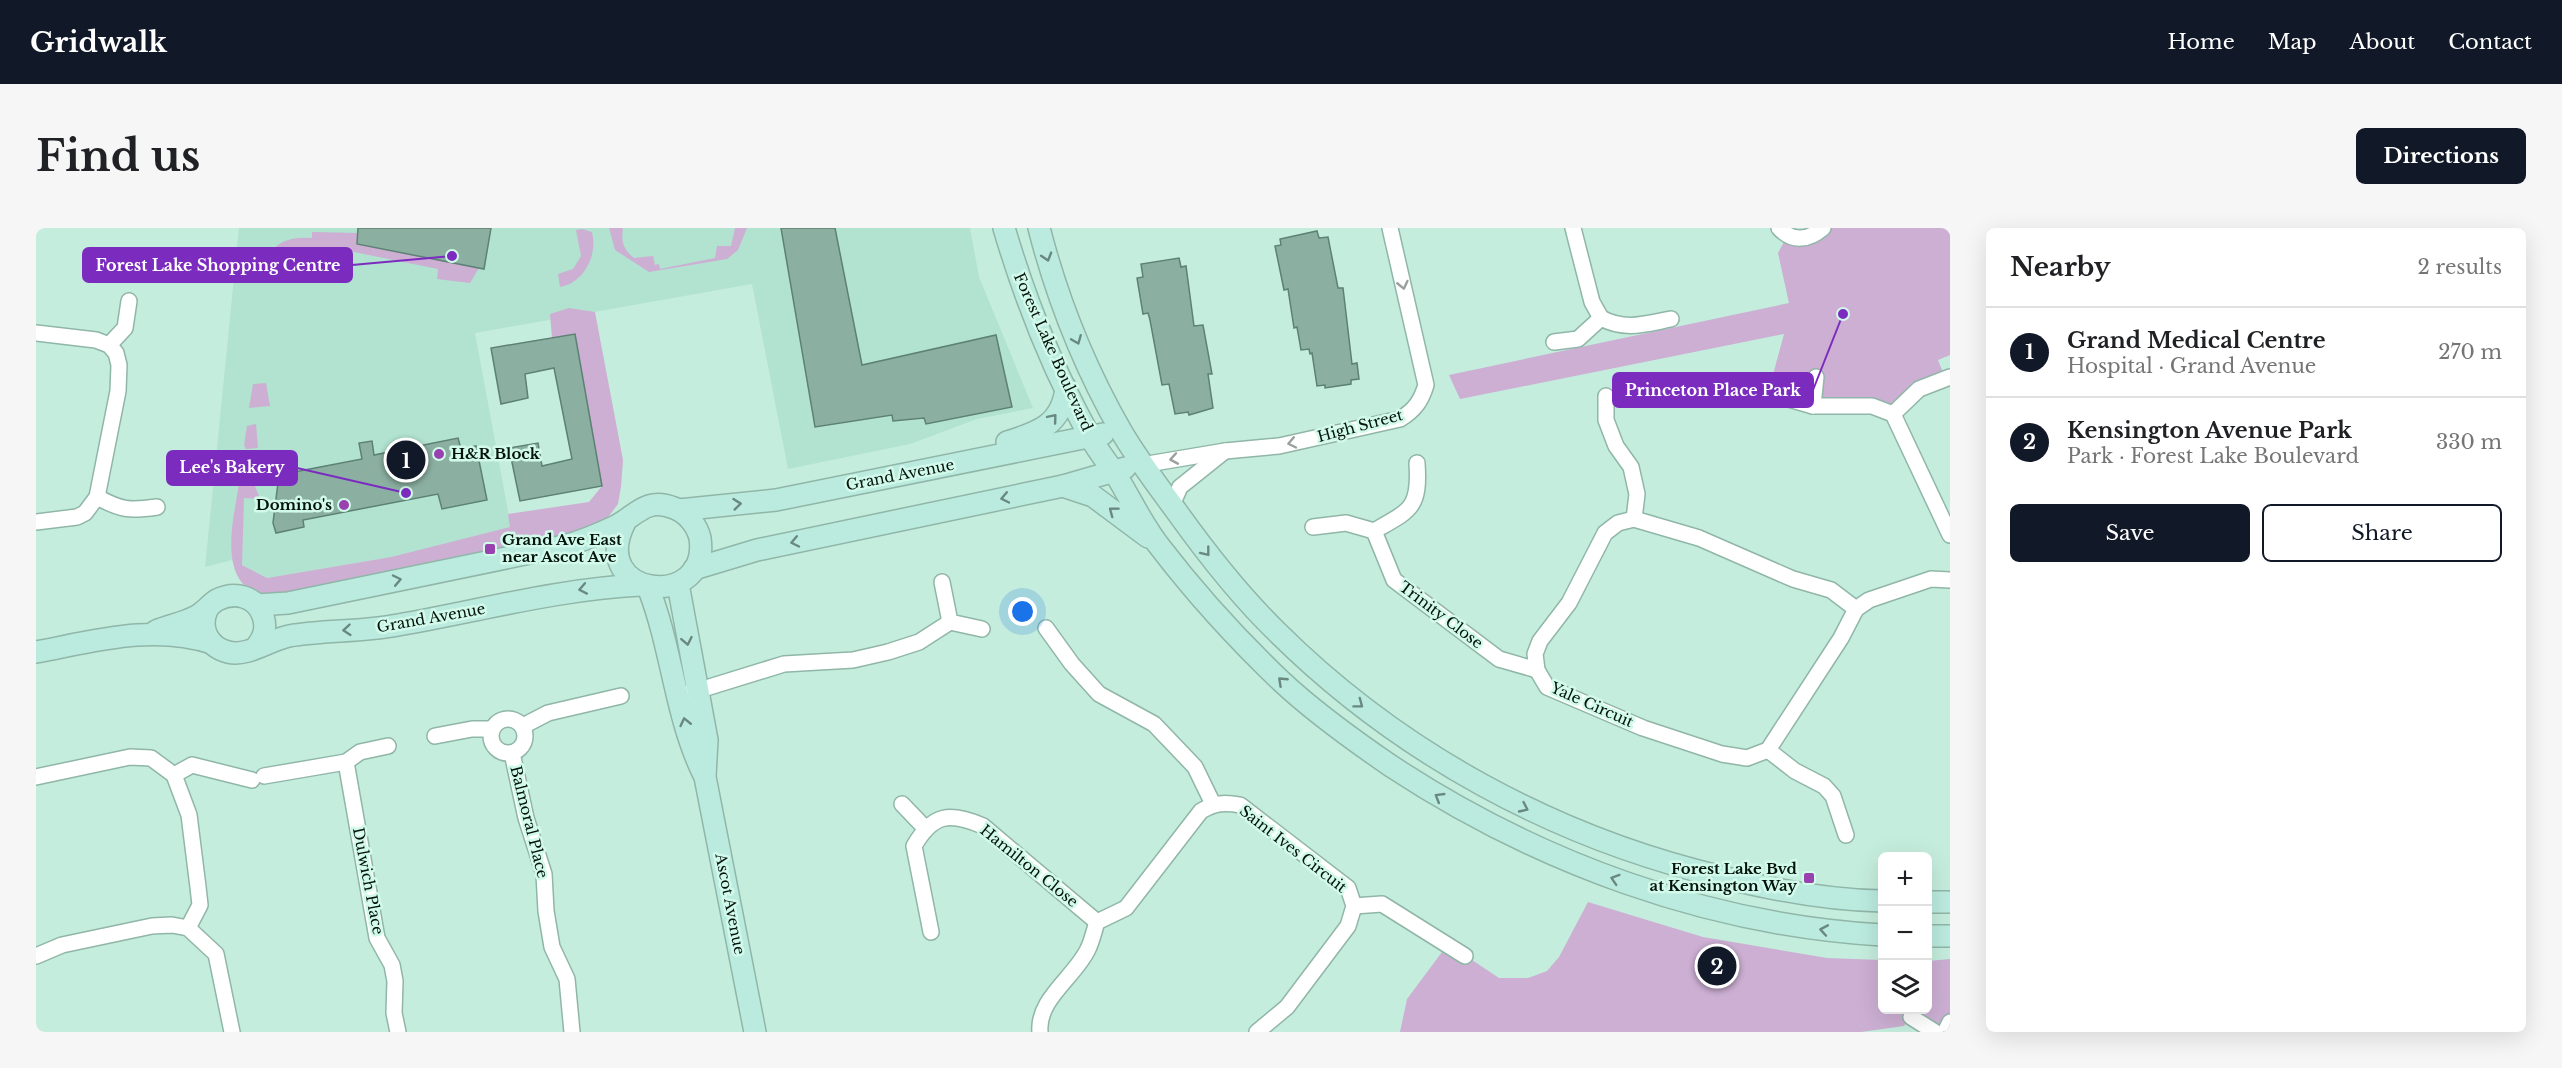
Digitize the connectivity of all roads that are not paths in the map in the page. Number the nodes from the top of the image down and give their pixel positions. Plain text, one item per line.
1 (1004, 228) edge
2 (1039, 228) edge
3 (1390, 228) edge
4 (1573, 228) edge
5 (1779, 228) edge
6 (1823, 228) edge
7 (129, 301) dead end
8 (1601, 318) junction
9 (1671, 319) dead end
10 (36, 333) edge
11 (1554, 342) dead end
12 (109, 345) junction
13 (1816, 377) dead end
14 (1950, 377) edge
15 (1066, 388) junction
16 (1768, 393) dead end
17 (1606, 396) dead end
18 (1813, 405) junction
19 (1893, 414) junction
20 (1120, 429) junction
21 (1090, 437) junction
22 (1225, 451) junction
23 (994, 456) junction
24 (1417, 463) dead end
25 (1142, 465) junction
26 (1113, 471) junction
27 (1063, 486) junction
28 (97, 497) junction
29 (1172, 505) junction
30 (157, 507) dead end
31 (679, 510) junction
32 (1634, 519) junction
33 (36, 522) edge
34 (625, 522) junction
35 (1313, 527) dead end
36 (1374, 531) junction
37 (1950, 535) edge
38 (1158, 545) junction
39 (694, 569) junction
40 (1950, 579) edge
41 (942, 582) dead end
42 (678, 584) junction
43 (645, 586) junction
44 (257, 605) junction
45 (1856, 609) junction
46 (207, 610) junction
47 (950, 622) junction
48 (1046, 628) dead end
49 (982, 629) dead end
50 (150, 633) junction
51 (212, 643) junction
52 (257, 646) junction
53 (36, 652) edge
54 (1537, 670) junction
55 (688, 694) junction
56 (621, 696) dead end
57 (523, 726) junction
58 (492, 729) junction
59 (435, 736) dead end
60 (388, 746) dead end
61 (1768, 750) junction
62 (513, 753) junction
63 (346, 762) junction
64 (174, 775) junction
65 (36, 777) edge
66 (902, 804) dead end
67 (1213, 804) junction
68 (924, 828) junction
69 (1846, 835) dead end
70 (1878, 901) edge
71 (1932, 902) edge
72 (1950, 902) edge
73 (1354, 906) junction
74 (1097, 922) junction
75 (188, 928) junction
76 (931, 932) dead end
77 (1878, 936) edge
78 (1932, 936) edge
79 (1950, 936) edge
80 (36, 956) edge
81 (1465, 956) dead end
82 (1911, 1017) dead end
83 (1950, 1022) edge
84 (232, 1032) edge
85 (398, 1032) edge
86 (572, 1032) edge
87 (755, 1032) edge
88 (1040, 1032) edge
89 (1257, 1032) edge
90 (1935, 1032) edge
91 (1945, 1032) edge

1 - 15 street, Forest Lake Boulevard
2 -> 20 street, Forest Lake Boulevard
3 -> 22 street, High Street
4 - 8 street
5 - 6 street
7 - 12 street
8 - 9 street
8 - 11 street
10 - 12 street
12 - 28 street
13 - 18 street
14 - 19 street
15 - 21 street, Forest Lake Boulevard
23 -> 15 street
16 - 18 street
17 - 32 street
18 - 19 street
19 - 37 street
20 - 21 street, Grand Avenue
20 - 25 street, Forest Lake Boulevard
21 - 23 street, Grand Avenue
21 - 26 street, Forest Lake Boulevard
22 -> 25 street, High Street
22 - 29 street
31 -> 23 street, Grand Avenue
24 - 36 street
25 - 26 street
25 - 29 street, Forest Lake Boulevard
26 - 27 street
26 - 38 street, Forest Lake Boulevard
38 -> 27 street
27 -> 39 street
28 - 30 street
28 - 33 street
29 -> 70 street, Forest Lake Boulevard
31 - 34 street, Grand Avenue
31 - 39 street
32 - 45 street
32 - 54 street, Yale Circuit
34 - 43 street
44 -> 34 street, Grand Avenue
35 - 36 street
36 - 54 street, Trinity Close
77 -> 38 street, Forest Lake Boulevard
39 - 42 street
40 - 45 street
41 - 47 street
42 - 43 street, Grand Avenue
42 -> 55 street, Ascot Avenue
43 -> 52 street, Grand Avenue
43 - 55 street, Ascot Avenue
44 - 46 street, Grand Avenue
44 - 52 street
45 - 61 street
46 - 50 street, Grand Avenue
46 - 51 street
47 - 49 street
47 - 55 street
48 - 67 street
50 - 51 street, Grand Avenue
50 - 53 street, Grand Avenue
51 - 52 street, Grand Avenue
54 - 61 street, Yale Circuit
55 - 87 street, Ascot Avenue
56 - 57 street
57 - 58 street
57 - 62 street, Balmoral Place
58 - 59 street
58 - 62 street, Balmoral Place
60 - 63 street
61 - 69 street
62 - 86 street, Balmoral Place
63 - 64 street
63 - 85 street, Dulwich Place
64 - 65 street
64 - 75 street
66 - 68 street
67 - 73 street, Saint Ives Circuit
67 - 74 street
68 - 74 street, Hamilton Close
68 - 76 street
71 - 72 street
73 - 81 street
73 - 89 street, Saint Ives Circuit
74 - 88 street
75 - 80 street
75 - 84 street
78 - 79 street
82 - 90 street
83 - 91 street

